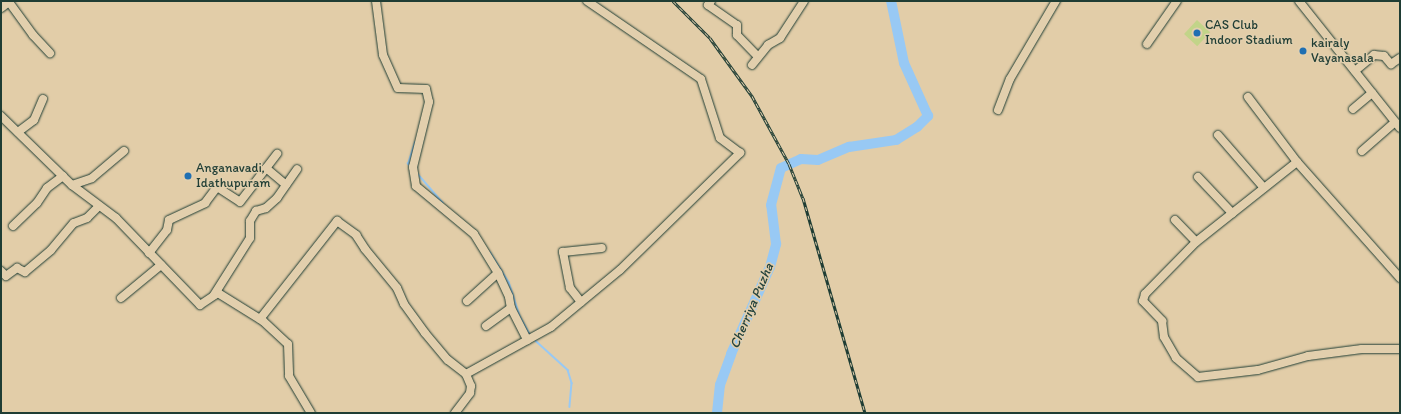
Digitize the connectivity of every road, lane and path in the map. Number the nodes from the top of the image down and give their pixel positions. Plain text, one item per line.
1 (9, 1) edge
2 (376, 1) edge
3 (587, 1) edge
4 (711, 1) edge
5 (804, 1) edge
6 (1056, 1) edge
7 (1177, 1) edge
8 (1299, 1) edge
9 (1, 8) edge
10 (1147, 44) dead end
11 (50, 52) dead end
12 (758, 57) junction
13 (1400, 58) edge
14 (752, 65) dead end
15 (1355, 71) junction
16 (1372, 93) junction
17 (1248, 97) dead end
18 (44, 99) dead end
19 (1354, 109) dead end
20 (998, 110) dead end
21 (1, 116) edge
22 (1398, 125) edge
23 (18, 132) junction
24 (1218, 135) dead end
25 (124, 151) dead end
26 (1362, 151) dead end
27 (277, 154) dead end
28 (1297, 162) junction
29 (266, 168) junction
30 (297, 169) dead end
31 (63, 176) junction
32 (1198, 177) dead end
33 (72, 185) junction
34 (286, 185) junction
35 (1264, 188) junction
36 (99, 206) junction
37 (1232, 213) junction
38 (1175, 220) dead end
39 (13, 226) dead end
40 (1196, 242) junction
41 (602, 248) dead end
42 (149, 253) junction
43 (160, 265) junction
44 (1, 271) edge
45 (498, 273) junction
46 (1400, 278) edge
47 (213, 296) junction
48 (121, 298) dead end
49 (467, 301) dead end
50 (581, 302) junction
51 (510, 308) junction
52 (260, 319) junction
53 (486, 326) dead end
54 (527, 340) junction
55 (1400, 349) edge
56 (466, 374) junction
57 (311, 413) edge
58 (455, 413) edge

1 - 9 street
1 - 11 street
2 - 45 street
3 - 50 street
4 - 12 street
5 - 12 street
6 - 20 street
7 - 10 street
8 - 15 street
12 - 14 street
13 - 15 street
15 - 16 street
16 - 19 street
16 - 22 street
17 - 28 street
18 - 23 street
21 - 23 street
22 - 26 street
23 - 31 street
24 - 35 street
25 - 33 street
27 - 29 street
28 - 35 street
28 - 46 street
29 - 34 street
29 - 42 street
30 - 34 street
31 - 33 street
31 - 39 street
32 - 37 street
33 - 36 street
34 - 47 street
35 - 37 street
36 - 42 street
36 - 44 street
37 - 40 street
38 - 40 street
40 - 55 street
41 - 50 street
42 - 43 street
43 - 47 street
43 - 48 street
45 - 49 street
45 - 51 street
47 - 52 street
50 - 54 street
51 - 53 street
51 - 54 street
52 - 56 street
52 - 57 street
54 - 56 street
56 - 58 street

